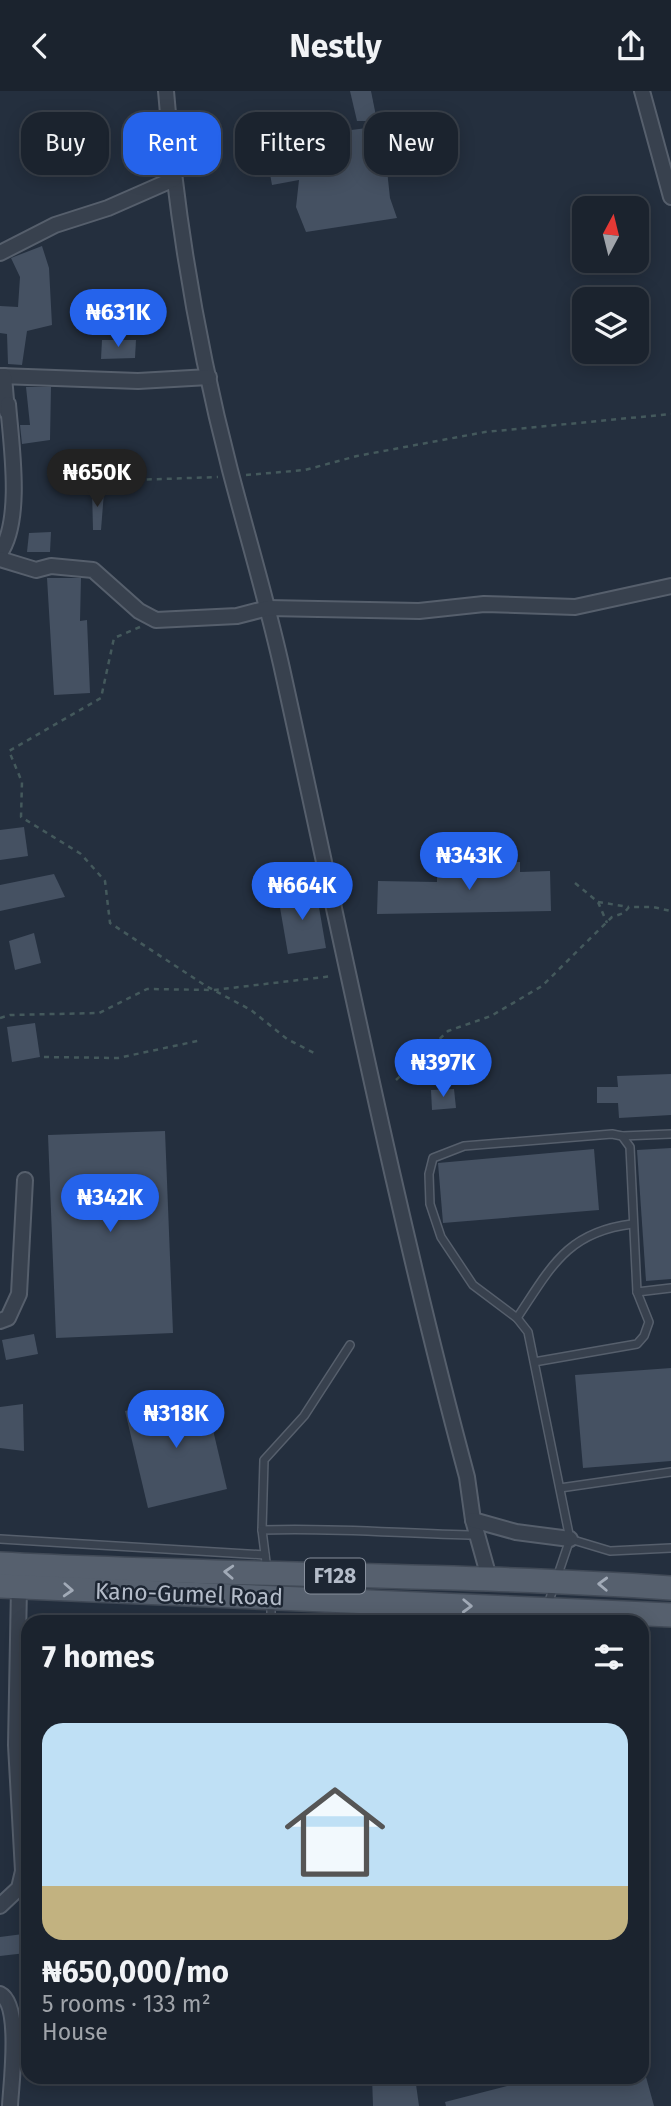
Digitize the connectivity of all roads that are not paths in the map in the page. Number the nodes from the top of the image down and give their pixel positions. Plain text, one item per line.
1 (166, 91) edge
2 (642, 91) edge
3 (174, 179) junction
4 (671, 197) edge
5 (0, 253) edge
6 (2, 376) edge
7 (209, 377) junction
8 (4, 469) edge
9 (0, 553) edge
10 (0, 559) edge
11 (671, 586) edge
12 (268, 608) junction
13 (671, 1134) edge
14 (622, 1136) junction
15 (25, 1180) dead end
16 (632, 1224) junction
17 (671, 1288) edge
18 (636, 1292) junction
19 (517, 1318) junction
20 (0, 1321) edge
21 (349, 1345) dead end
22 (534, 1361) junction
23 (671, 1472) edge
24 (560, 1488) junction
25 (474, 1528) junction
26 (262, 1530) junction
27 (0, 1539) edge
28 (570, 1539) junction
29 (671, 1548) edge
30 (0, 1564) edge
31 (268, 1576) junction
32 (489, 1581) junction
33 (557, 1583) junction
34 (10, 1587) edge
35 (671, 1588) edge
36 (546, 1608) junction
37 (419, 1614) edge
38 (271, 1615) edge
39 (614, 1615) edge
40 (671, 1615) edge
41 (649, 1616) edge
42 (21, 1835) edge
43 (21, 1880) edge
44 (0, 1906) edge
45 (0, 1994) edge
46 (10, 2106) edge

1 - 3 street
2 - 4 street
3 - 5 street
3 - 7 street
6 - 7 street
6 - 8 street
7 - 12 street
8 - 9 street
10 - 12 street
11 - 12 street
12 - 25 street
13 - 14 lane
14 - 16 lane
14 - 19 lane
15 - 20 street
16 - 18 lane
16 - 19 lane
17 - 18 lane
18 - 22 lane
19 - 22 lane
21 - 26 lane
22 - 24 lane
23 - 24 lane
24 - 28 lane
25 - 26 lane
25 - 28 street
25 - 32 street
26 - 31 lane
27 - 31 lane
28 - 29 lane
28 - 33 lane
31 -> 30 main road, Kano-Gumel Road / F128
31 - 32 main road, Kano-Gumel Road / F128
34 -> 31 main road, Kano-Gumel Road / F128
31 - 37 main road, Kano-Gumel Road / F128
31 - 38 lane
32 - 33 main road, Kano-Gumel Road / F128
35 -> 33 main road, Kano-Gumel Road / F128
33 - 36 lane
34 - 42 street
37 -> 36 main road, Kano-Gumel Road / F128
36 - 39 main road, Kano-Gumel Road / F128
40 - 41 main road, Kano-Gumel Road / F128
43 - 44 street
45 - 46 street

